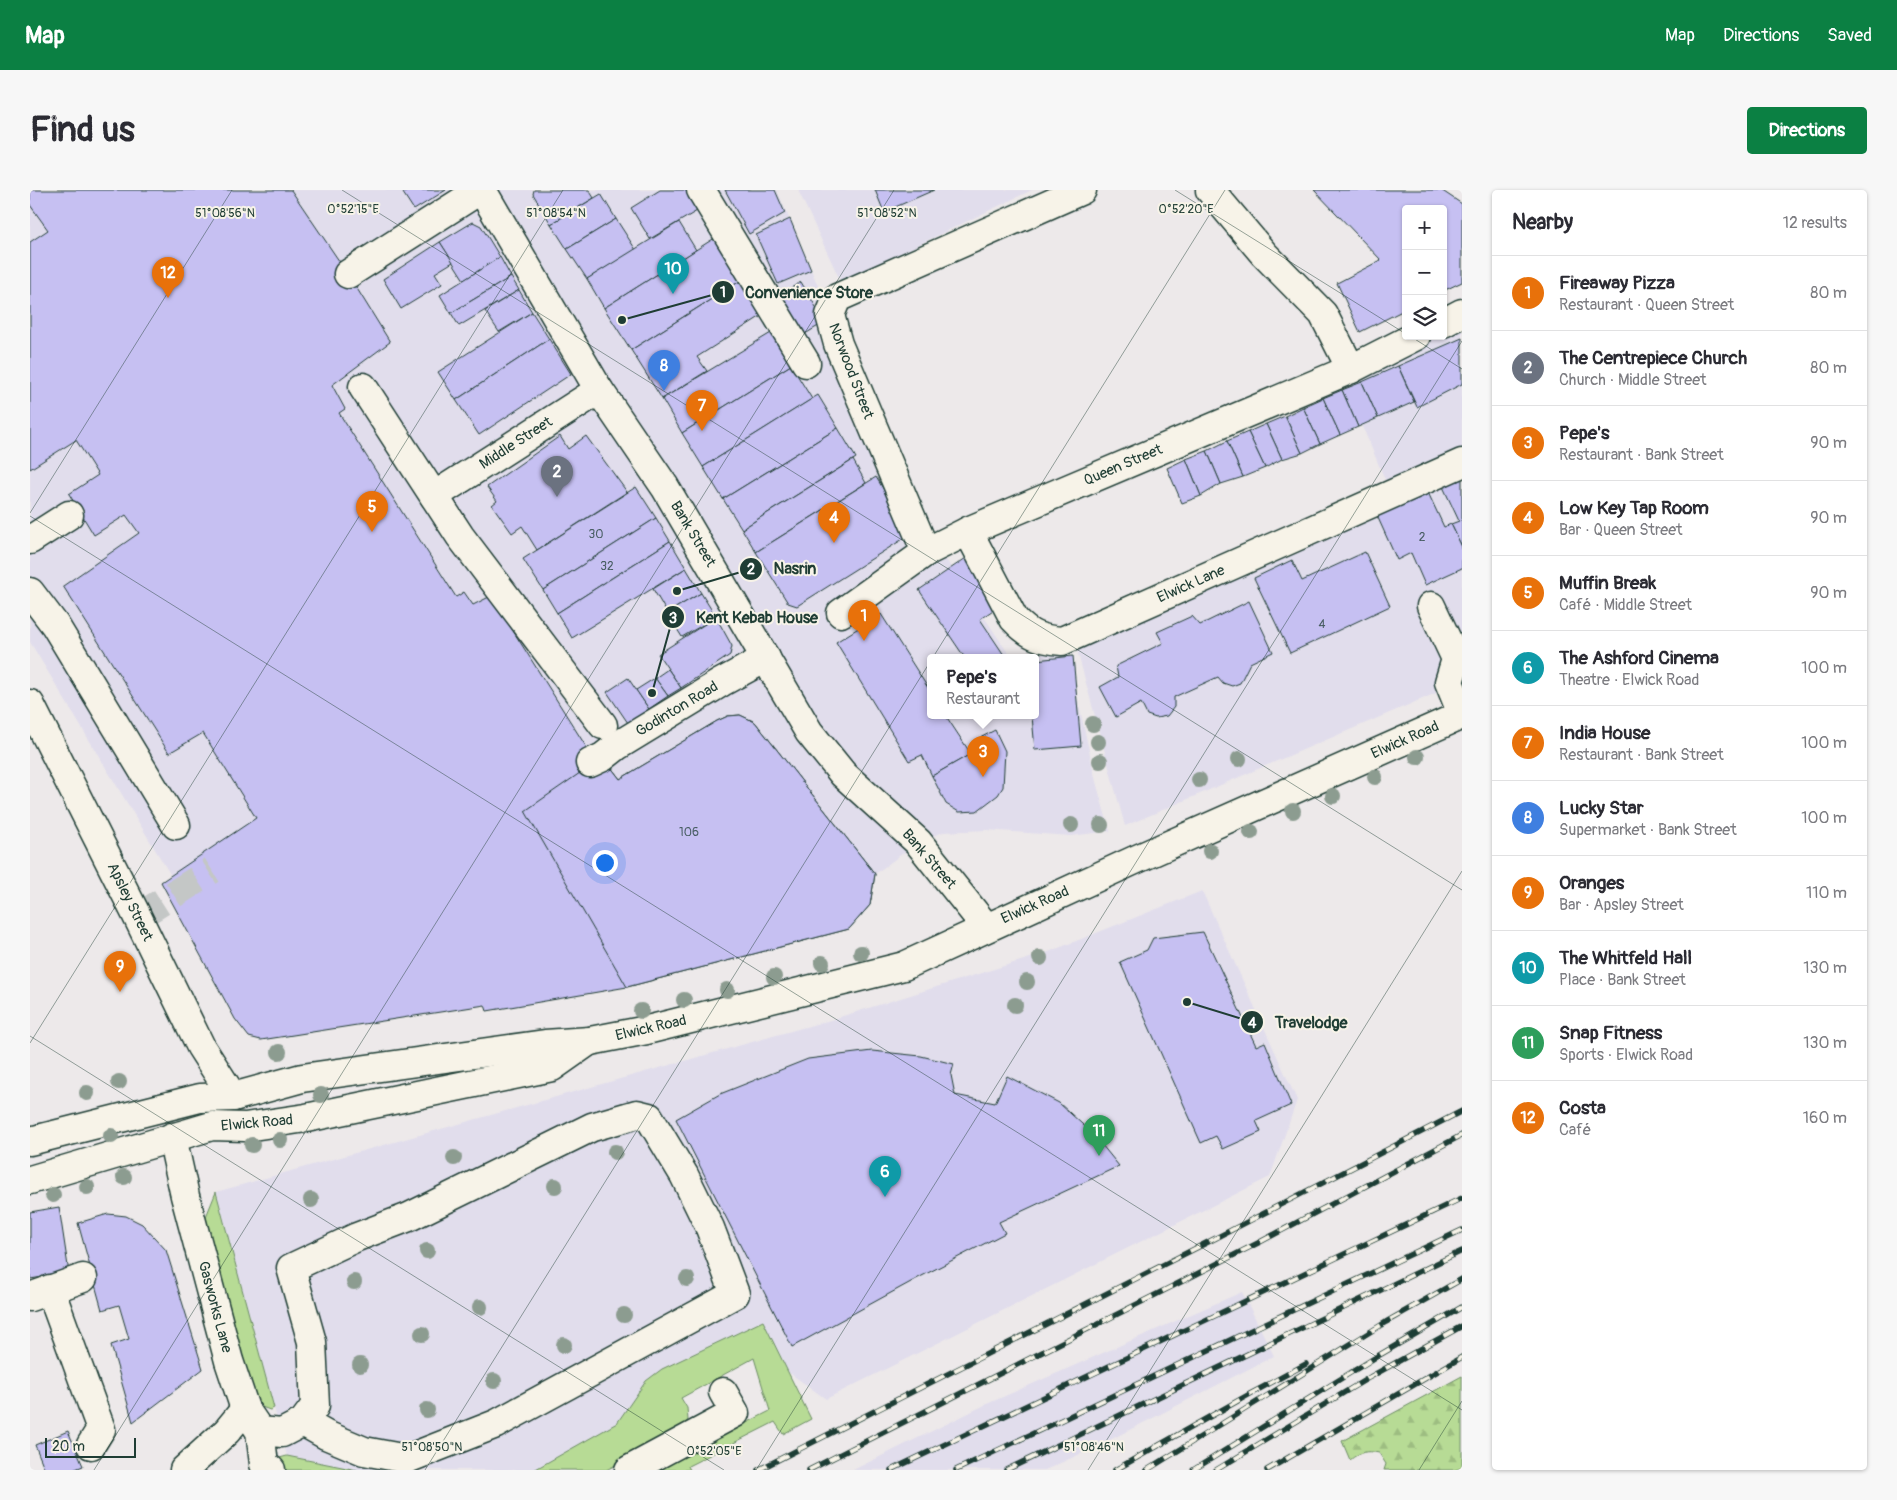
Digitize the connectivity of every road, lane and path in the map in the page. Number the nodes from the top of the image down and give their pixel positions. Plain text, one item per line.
1 (481, 190) edge
2 (702, 190) edge
3 (1082, 190) edge
4 (1210, 190) edge
5 (348, 274) dead end
6 (1462, 314) edge
7 (1447, 321) edge
8 (1408, 340) edge
9 (806, 363) dead end
10 (1351, 369) junction
11 (364, 388) dead end
12 (599, 390) junction
13 (1462, 463) edge
14 (434, 496) junction
15 (69, 515) dead end
16 (968, 531) junction
17 (30, 540) edge
18 (926, 552) junction
19 (30, 592) edge
20 (1431, 606) dead end
21 (841, 613) dead end
22 (766, 658) junction
23 (30, 704) edge
24 (1462, 715) edge
25 (603, 725) dead end
26 (590, 763) dead end
27 (176, 825) dead end
28 (986, 927) junction
29 (590, 1041) junction
30 (233, 1098) junction
31 (212, 1126) junction
32 (172, 1137) junction
33 (30, 1141) edge
34 (30, 1180) edge
35 (83, 1278) dead end
36 (40, 1293) edge
37 (723, 1392) dead end
38 (245, 1408) junction
39 (303, 1422) junction
40 (260, 1431) junction
41 (91, 1445) dead end
42 (184, 1470) edge
43 (271, 1470) edge
44 (629, 1470) edge

1 - 5 street
1 - 12 street, Bank Street
2 - 9 street
3 - 18 street, Norwood Street
4 - 10 street
6 - 7 street
8 - 10 street, Queen Street
10 - 16 street, Queen Street
11 - 14 street
12 - 14 street, Middle Street
12 - 22 street, Bank Street
13 - 16 street, Elwick Lane
14 - 25 street
15 - 17 street
16 - 18 street, Queen Street
18 - 21 street, Queen Street
19 - 27 street
20 - 24 street
22 - 26 street, Godinton Road
22 - 28 street, Bank Street
23 - 30 street, Apsley Street
24 - 28 street, Elwick Road
28 - 29 street, Elwick Road
29 - 30 street, Elwick Road
29 - 31 street, Elwick Road
30 - 31 street, Elwick Road
30 - 33 street, Elwick Road
31 - 32 street, Elwick Road
32 - 34 street, Elwick Road
32 - 38 street, Gasworks Lane
35 - 36 street
36 - 41 street
37 - 44 street
38 - 40 street, Gasworks Lane
38 - 42 street
39 - 39 street
39 - 40 street
40 - 43 street, Gasworks Lane

